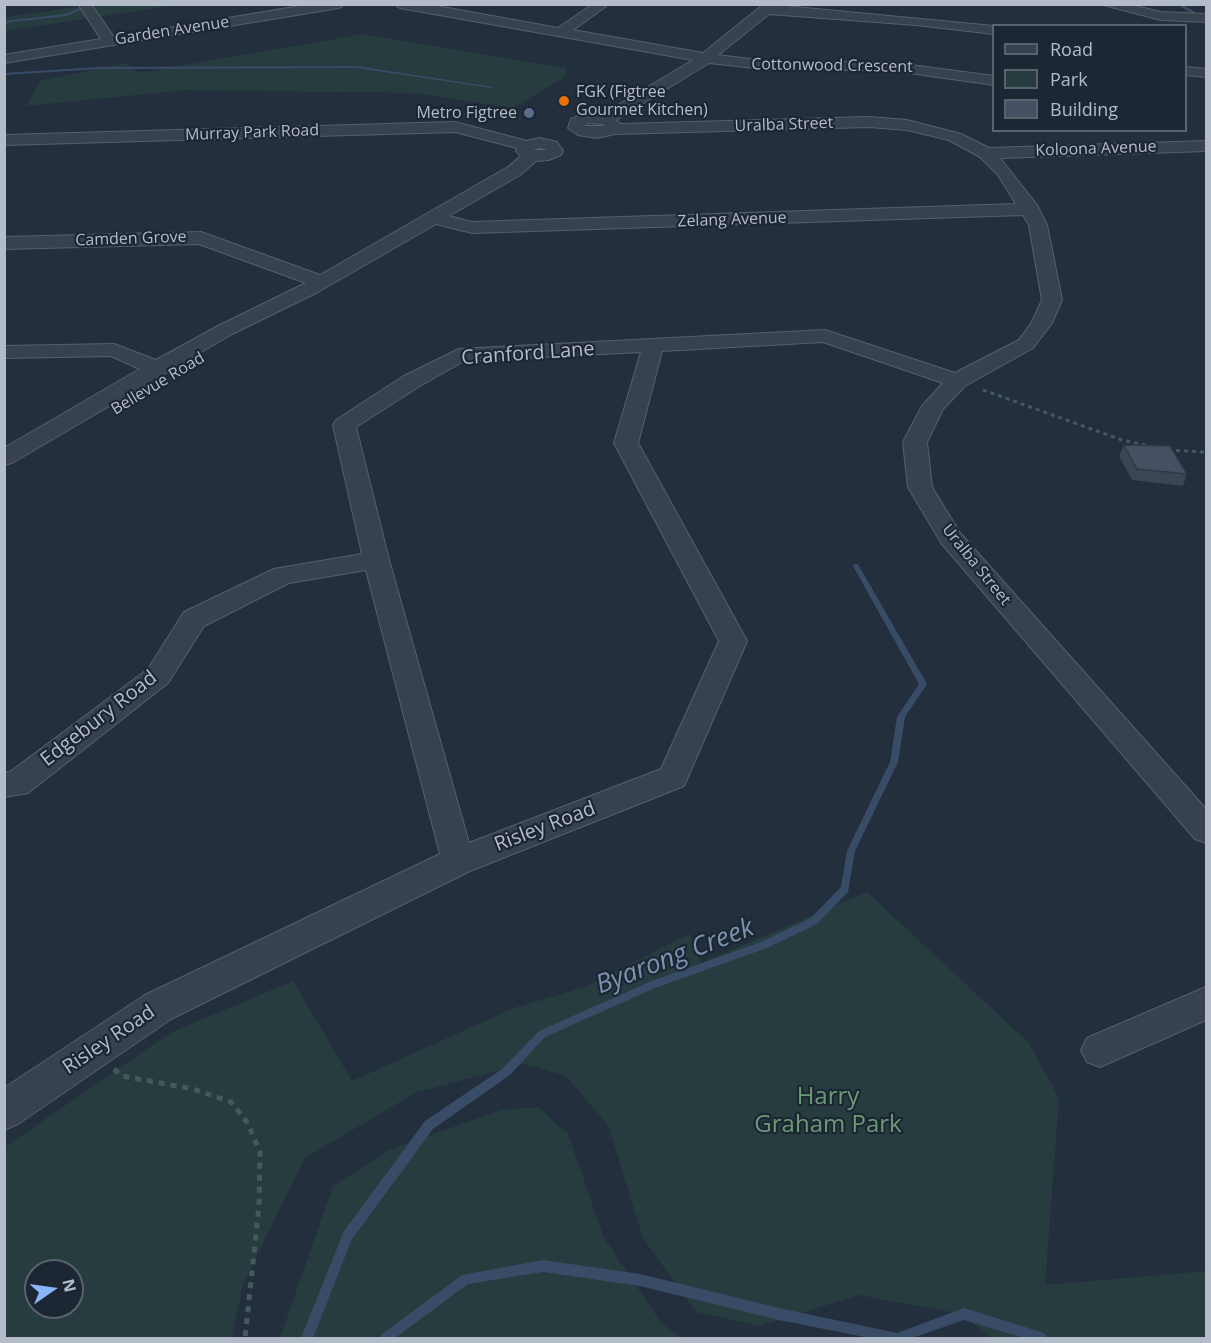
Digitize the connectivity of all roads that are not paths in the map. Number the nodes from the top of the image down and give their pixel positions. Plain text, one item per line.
1 (339, 4) edge
2 (400, 4) edge
3 (603, 4) edge
4 (928, 4) edge
5 (1106, 4) edge
6 (435, 7) edge
7 (770, 7) edge
8 (88, 9) edge
9 (1206, 18) edge
10 (916, 21) junction
11 (992, 30) edge
12 (560, 33) junction
13 (110, 41) junction
14 (4, 58) edge
15 (706, 58) junction
16 (1187, 71) edge
17 (1206, 73) edge
18 (992, 81) edge
19 (609, 124) junction
20 (1123, 132) edge
21 (287, 137) junction
22 (4, 140) edge
23 (552, 145) joint
24 (1206, 146) edge
25 (4, 150) edge
26 (529, 151) junction
27 (1145, 152) junction
28 (1206, 154) edge
29 (991, 157) junction
30 (1031, 209) junction
31 (435, 218) junction
32 (4, 243) edge
33 (316, 285) junction
34 (653, 345) junction
35 (4, 352) edge
36 (157, 368) junction
37 (957, 381) junction
38 (4, 458) edge
39 (4, 478) edge
40 (376, 560) junction
41 (4, 785) edge
42 (1201, 816) edge
43 (458, 861) junction
44 (1206, 1003) edge
45 (1100, 1050) dead end
46 (4, 1111) edge

1 - 13 street, Garden Avenue
2 - 6 street
3 - 12 street
4 - 10 street
5 - 9 street
6 - 12 street
7 - 10 street
7 - 15 street
8 - 13 street
10 - 11 street
12 - 15 street
13 - 14 street, Garden Avenue
15 - 18 street, Cottonwood Crescent
15 - 19 street
16 - 17 street
19 - 23 street, Uralba Street
19 - 29 street, Uralba Street
20 - 27 street
21 - 22 street, Murray Park Road
21 - 25 street, Murray Park Road
21 - 26 street, Murray Park Road
23 - 26 street, Murray Park Road
24 - 27 street, Koloona Avenue
26 - 31 street, Bellevue Road
27 - 28 street, Koloona Avenue
27 - 29 street, Koloona Avenue
29 - 30 street, Uralba Street
30 - 31 street, Zelang Avenue
30 - 37 street, Uralba Street
31 - 33 street, Bellevue Road
32 - 33 street, Camden Grove
33 - 36 street, Bellevue Road
33 - 39 street, Bellevue Road
34 - 37 street, Cranford Lane
34 - 40 street, Cranford Lane
34 - 43 street, Risley Road
35 - 36 street
36 - 38 street, Bellevue Road
37 - 42 street, Uralba Street
40 - 41 street, Edgebury Road
40 - 43 street, Cranford Lane
43 - 46 street, Risley Road
44 - 45 street

